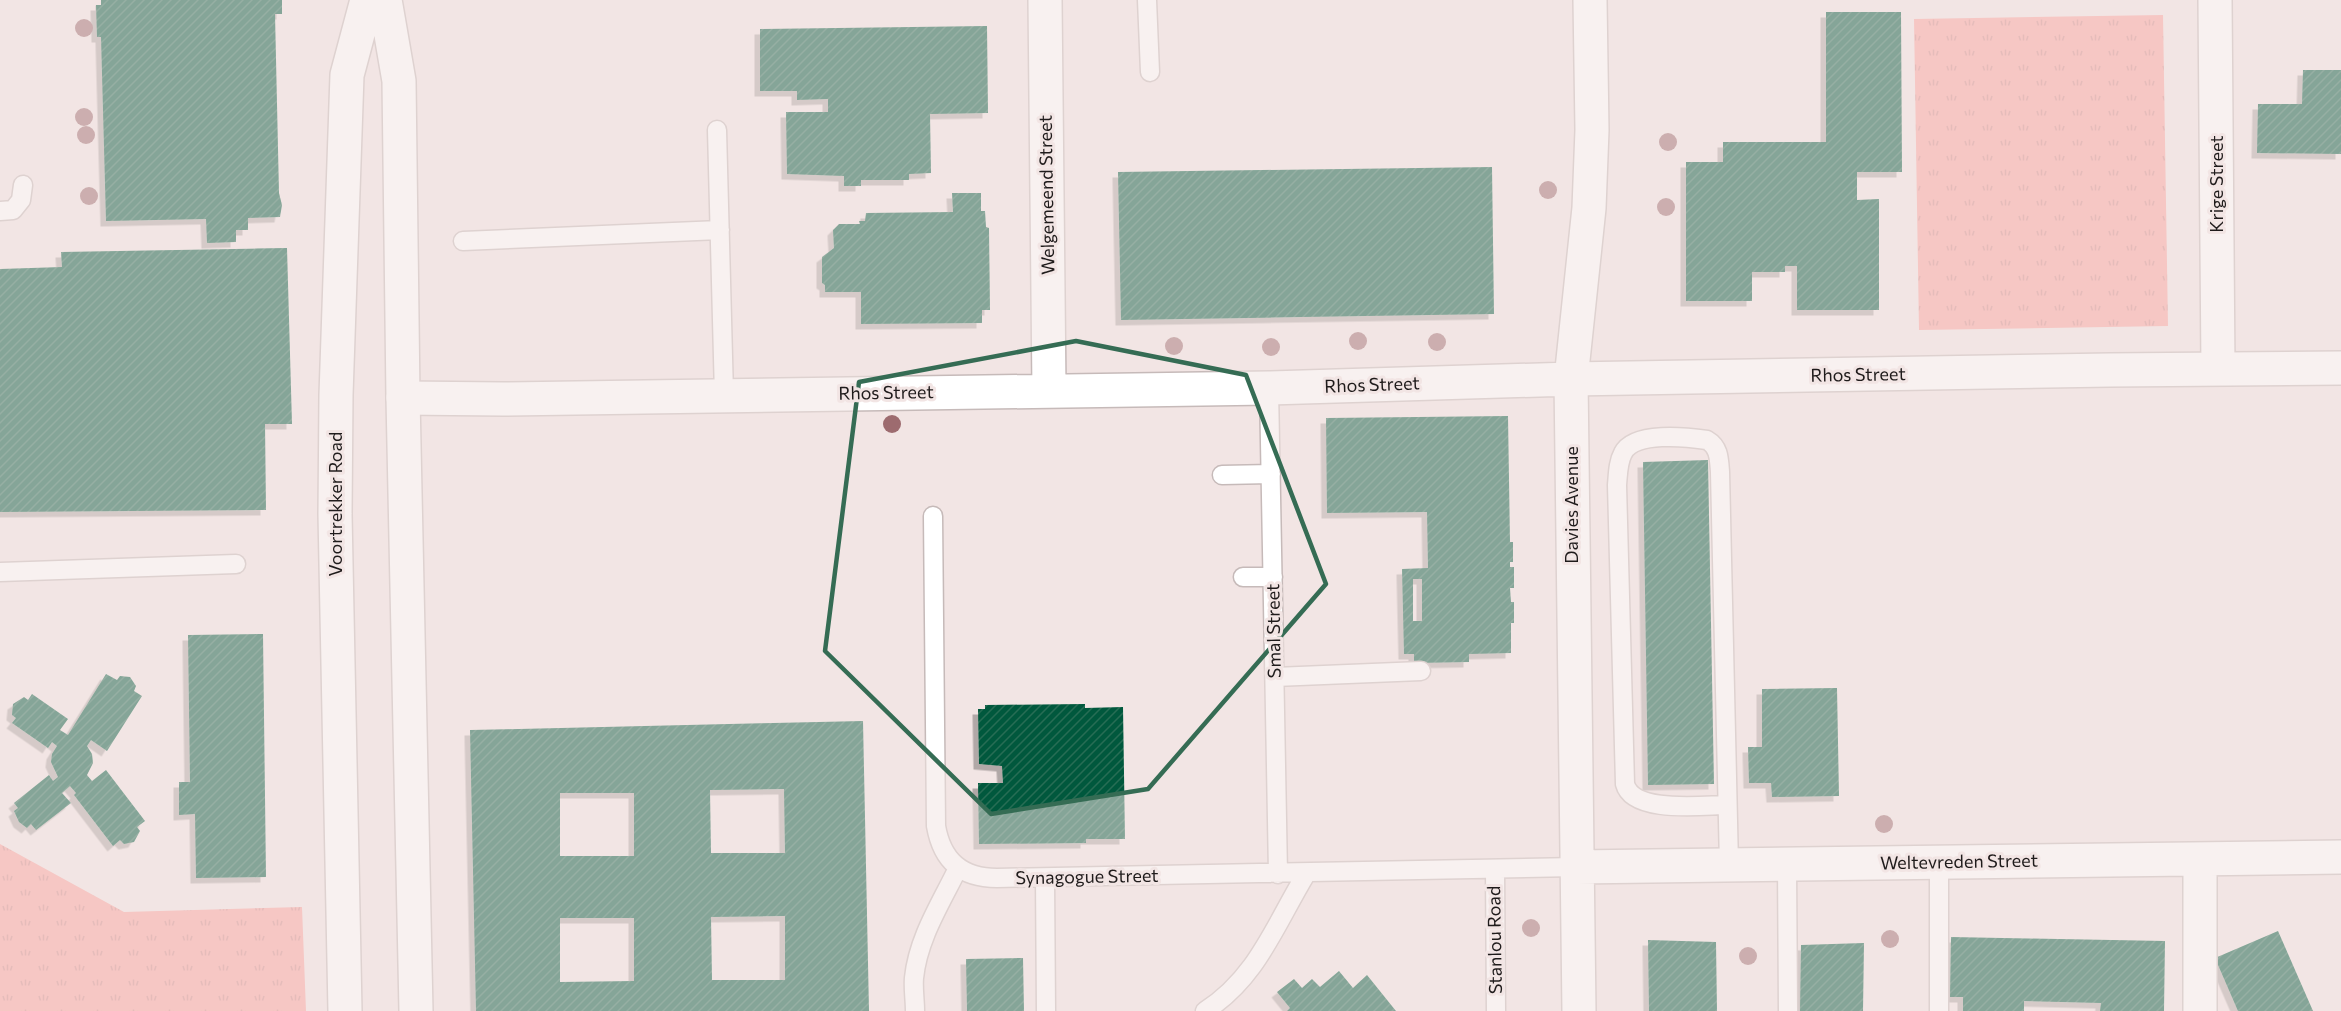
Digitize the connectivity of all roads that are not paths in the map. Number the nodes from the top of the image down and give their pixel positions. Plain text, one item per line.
1 (367, 0) edge
2 (385, 0) edge
3 (1045, 0) edge
4 (1147, 0) edge
5 (1590, 0) edge
6 (2215, 0) edge
7 (1150, 72) dead end
8 (717, 130) dead end
9 (23, 185) dead end
10 (0, 211) edge
11 (720, 230) junction
12 (463, 241) dead end
13 (2341, 368) edge
14 (2218, 369) junction
15 (1571, 379) junction
16 (1269, 388) junction
17 (1049, 390) junction
18 (724, 395) junction
19 (403, 398) junction
20 (1271, 474) junction
21 (1222, 475) dead end
22 (933, 516) dead end
23 (236, 564) dead end
24 (0, 572) edge
25 (1243, 577) dead end
26 (1273, 577) junction
27 (1421, 671) dead end
28 (1275, 677) junction
29 (1727, 805) junction
30 (2341, 857) edge
31 (2200, 859) junction
32 (1939, 862) junction
33 (1787, 864) junction
34 (1729, 865) junction
35 (1577, 867) junction
36 (958, 868) junction
37 (1495, 869) junction
38 (1278, 874) junction
39 (1306, 874) junction
40 (1045, 878) junction
41 (345, 1011) edge
42 (416, 1011) edge
43 (915, 1011) edge
44 (1046, 1011) edge
45 (1205, 1011) edge
46 (1496, 1011) edge
47 (1579, 1011) edge
48 (1788, 1011) edge
49 (1940, 1011) edge
50 (2200, 1011) edge

1 - 41 street, Voortrekker Road
2 - 19 street
3 - 17 street, Welgemeend Street
4 - 7 lane
5 - 15 street, Davies Avenue
6 - 14 street, Krige Street
8 - 11 lane
9 - 10 lane
11 - 12 lane
11 - 18 lane
13 - 14 street, Rhos Street
14 - 15 street, Rhos Street
15 - 16 street, Rhos Street
15 - 35 street, Davies Avenue
16 - 17 street, Rhos Street
16 - 20 lane, Smal Street
17 - 18 street, Rhos Street
18 - 19 street, Rhos Street
19 - 42 street
20 - 21 lane
20 - 26 lane, Smal Street
22 - 36 lane
23 - 24 lane
25 - 26 lane
26 - 28 lane, Smal Street
27 - 28 lane
28 - 38 lane, Smal Street
29 - 29 lane
29 - 34 lane
30 - 31 street, Weltevreden Street
31 - 32 street, Weltevreden Street
31 - 50 street
32 - 33 street, Weltevreden Street
32 - 49 lane
33 - 34 street, Weltevreden Street
33 - 48 lane
34 - 35 street, Weltevreden Street
35 - 37 lane, Synagogue Street
35 - 47 street, Davies Avenue
36 - 40 lane, Synagogue Street
36 - 43 lane
37 - 39 lane, Synagogue Street
37 - 46 lane, Stanlou Road
38 - 39 lane, Synagogue Street
38 - 40 lane, Synagogue Street
39 - 45 lane
40 - 44 lane

